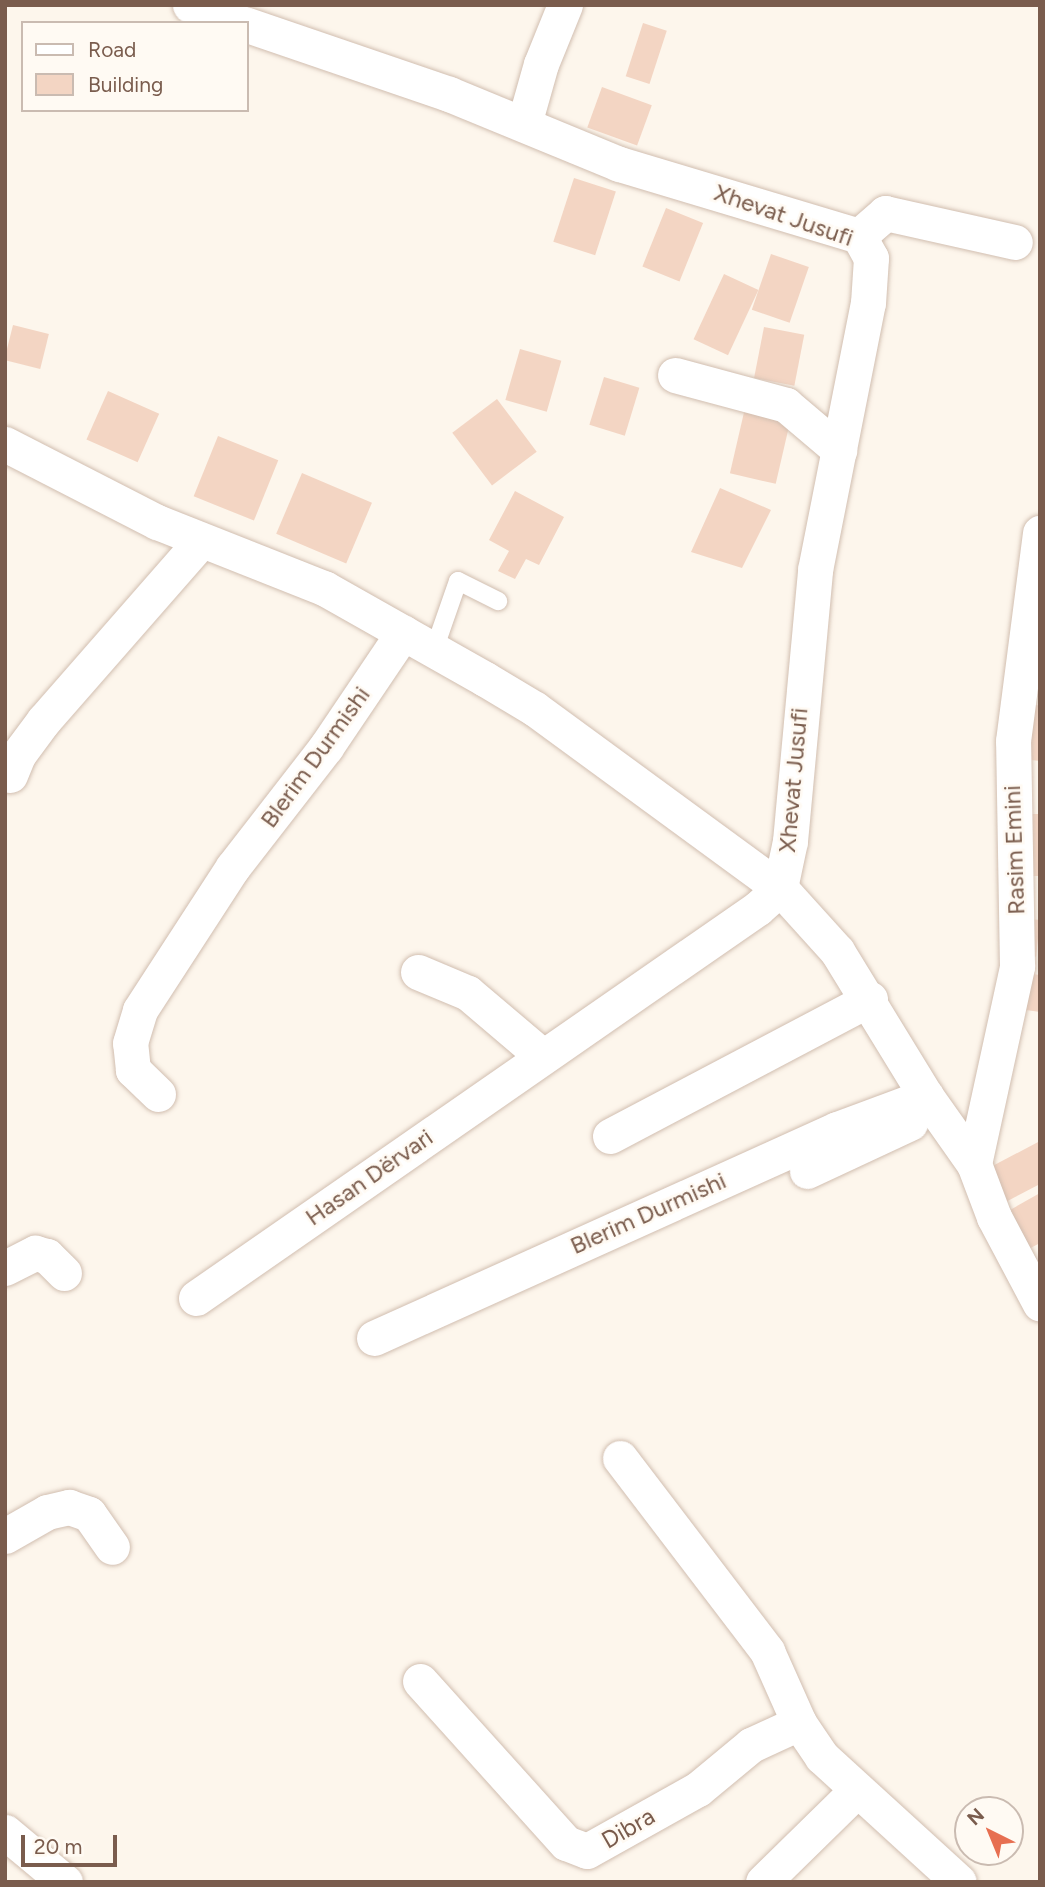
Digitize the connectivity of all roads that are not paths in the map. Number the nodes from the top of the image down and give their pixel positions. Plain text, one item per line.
1 (190, 5) edge
2 (565, 5) edge
3 (235, 21) edge
4 (248, 25) edge
5 (524, 124) junction
6 (859, 236) junction
7 (1015, 242) dead end
8 (676, 375) dead end
9 (5, 444) edge
10 (839, 450) junction
11 (1040, 533) edge
12 (200, 542) junction
13 (498, 601) dead end
14 (403, 633) junction
15 (434, 650) junction
16 (10, 775) dead end
17 (780, 888) junction
18 (418, 972) dead end
19 (870, 999) junction
20 (541, 1055) junction
21 (158, 1094) dead end
22 (931, 1104) junction
23 (610, 1136) dead end
24 (974, 1164) junction
25 (807, 1171) dead end
26 (5, 1268) edge
27 (64, 1273) dead end
28 (1034, 1281) edge
29 (196, 1298) dead end
30 (374, 1338) dead end
31 (620, 1458) dead end
32 (5, 1536) edge
33 (112, 1547) dead end
34 (420, 1681) dead end
35 (799, 1723) junction
36 (856, 1791) junction
37 (5, 1832) edge
38 (65, 1882) edge
39 (763, 1882) edge
40 (958, 1882) edge

1 - 3 street
2 - 5 street
4 - 5 street, Xhevat Jusufi
5 - 6 street, Xhevat Jusufi
6 - 7 street
6 - 10 street, Xhevat Jusufi
8 - 10 street
9 - 12 street
10 - 17 street, Xhevat Jusufi
11 - 24 street, Rasim Emini
12 - 14 street
12 - 16 street
13 - 15 lane
14 - 15 street
14 - 21 street, Blerim Durmishi
15 - 17 street
17 - 19 street
17 - 20 street, Hasan Dërvari
18 - 20 street
19 - 22 street
19 - 23 street
20 - 29 street, Hasan Dërvari
22 - 24 street
22 - 25 street
22 - 30 street, Blerim Durmishi
24 - 28 street
26 - 27 street
31 - 35 street
32 - 33 street
34 - 35 street, Dibra
35 - 36 street
36 - 39 street
36 - 40 street
37 - 38 street

